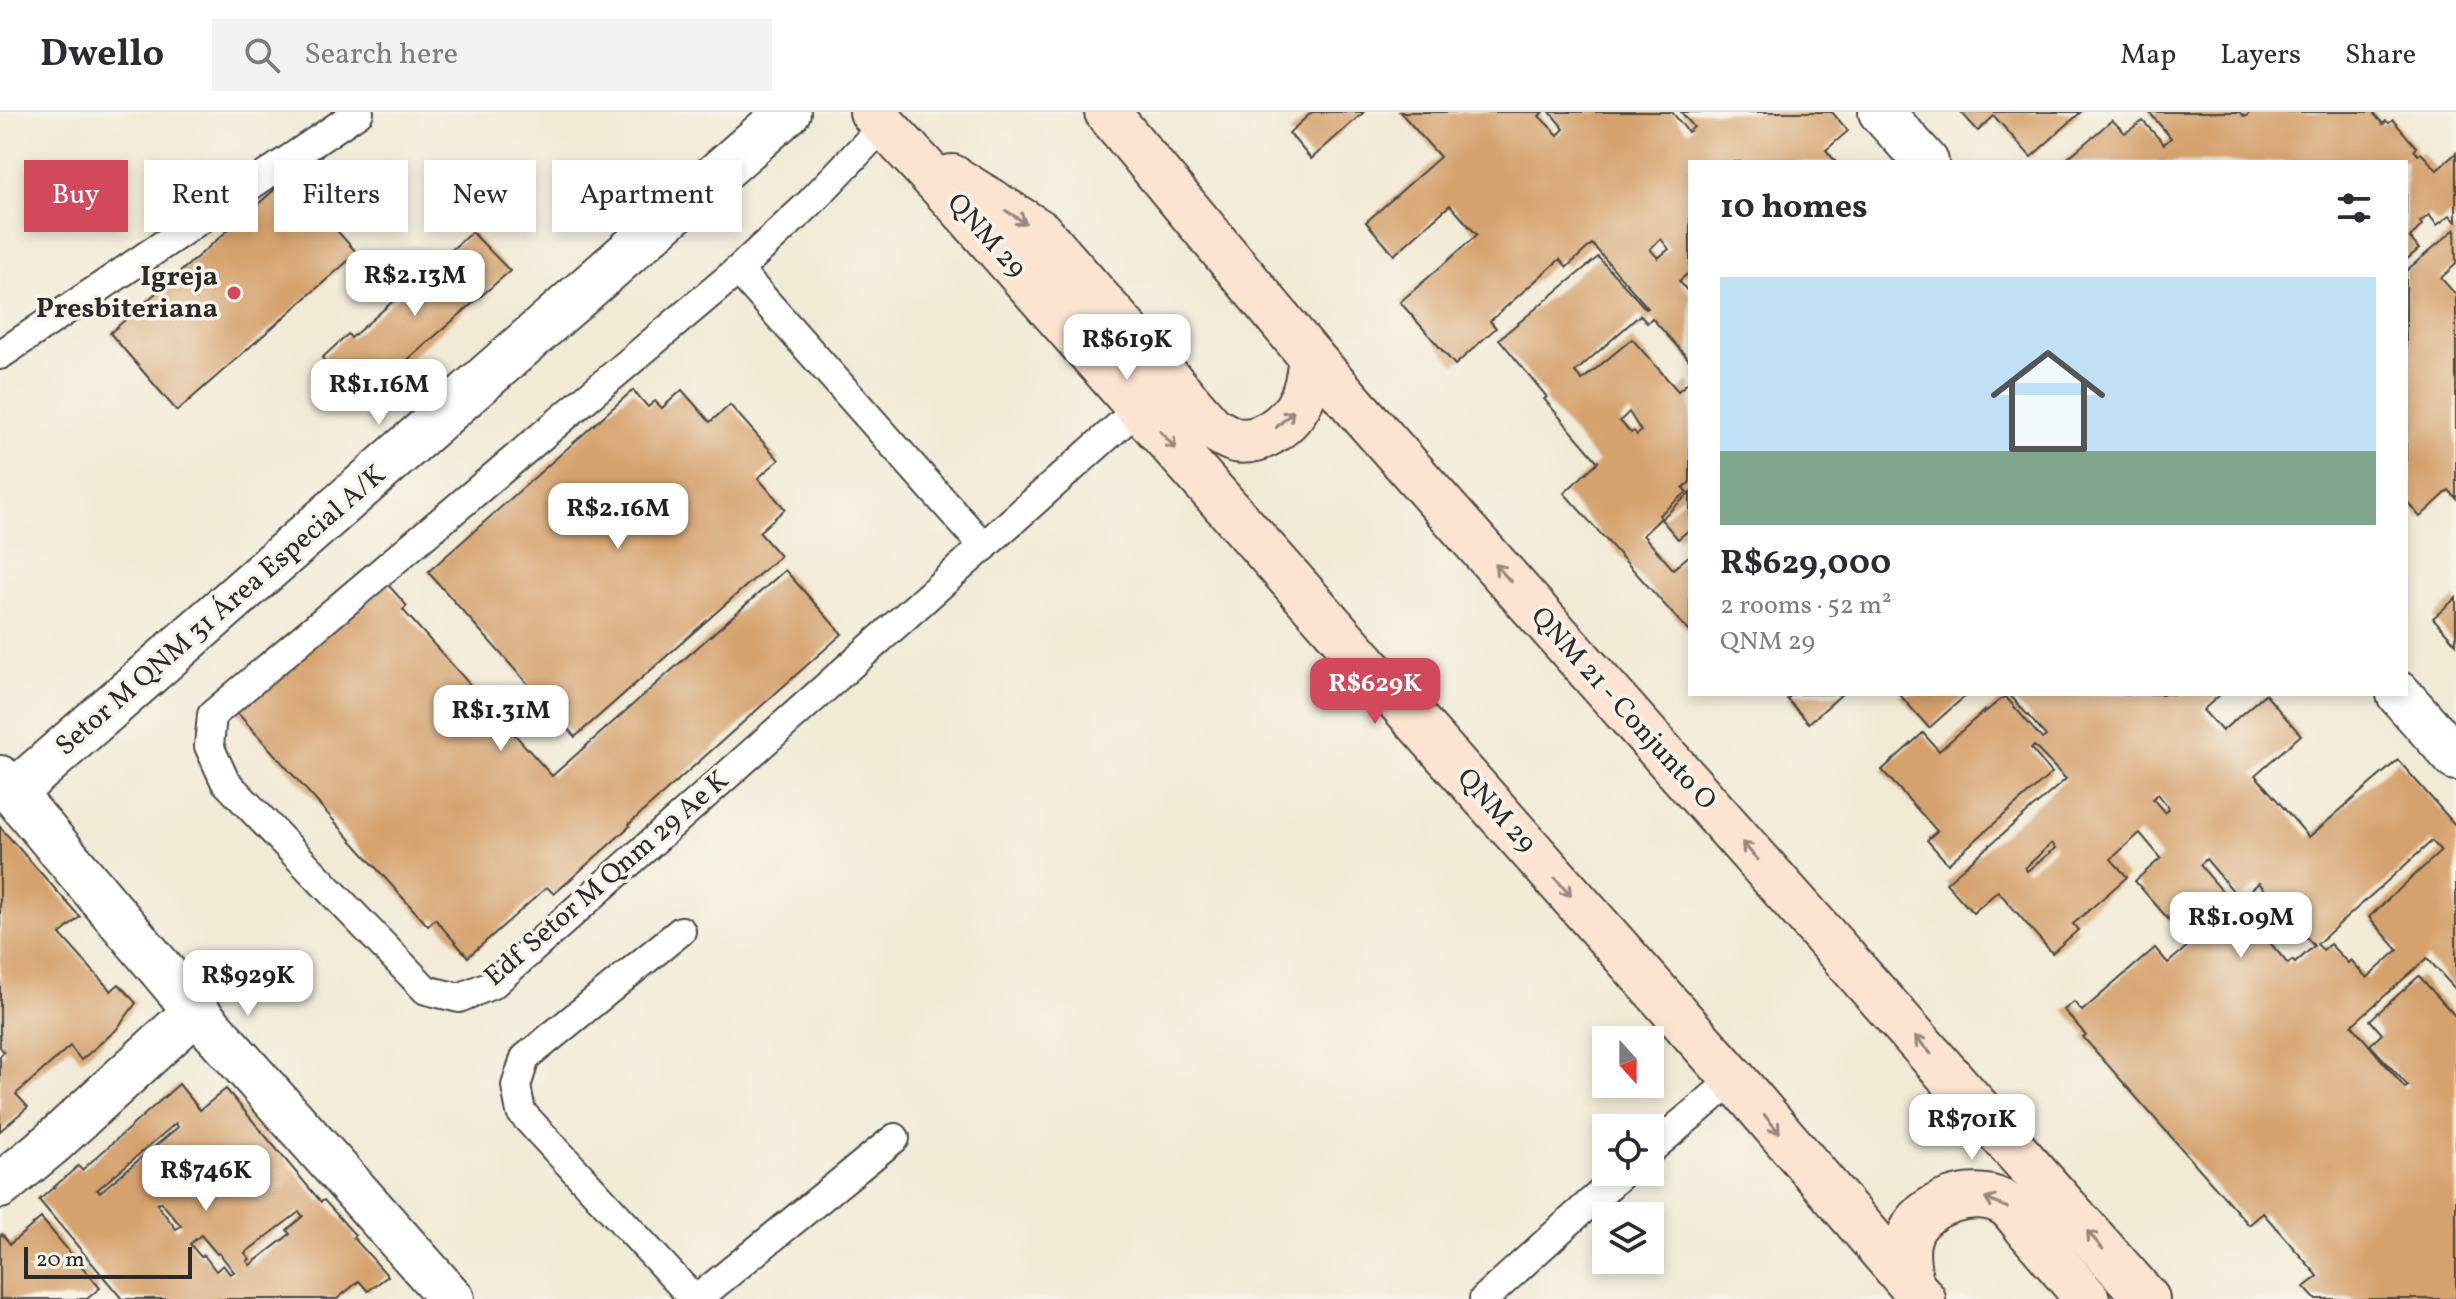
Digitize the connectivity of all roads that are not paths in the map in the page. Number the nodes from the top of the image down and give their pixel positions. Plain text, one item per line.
1 (359, 112) edge
2 (788, 112) edge
3 (1107, 112) edge
4 (1881, 112) edge
5 (886, 128) edge
6 (1924, 160) edge
7 (738, 270) junction
8 (0, 355) edge
9 (1311, 357) junction
10 (1139, 408) junction
11 (984, 547) junction
12 (2401, 696) edge
13 (2456, 758) edge
14 (7, 785) edge
15 (681, 931) dead end
16 (196, 1011) junction
17 (1734, 1079) junction
18 (895, 1138) dead end
19 (1664, 1138) edge
20 (0, 1186) edge
21 (1609, 1186) edge
22 (1918, 1293) edge
23 (452, 1299) edge
24 (696, 1299) edge
25 (1484, 1299) edge
26 (2087, 1299) edge
27 (2147, 1299) edge

1 - 8 lane
2 - 14 street, Setor M QNM 31 Área Especial A/K
3 - 9 main road, QNM 21 - Conjunto O
4 - 6 street
5 - 7 lane, Edf Setor M Qnm 29 Ae K
5 -> 9 main road
5 - 10 main road, QNM 29
7 - 11 lane
7 - 11 lane, Edf Setor M Qnm 29 Ae K
27 -> 9 main road, QNM 21 - Conjunto O
10 - 11 lane, Edf Setor M Qnm 29 Ae K
10 -> 17 main road, QNM 29
12 - 13 street
14 - 16 street
15 - 24 lane
16 - 20 street
16 - 23 street
17 - 19 lane
17 -> 22 main road, QNM 29
18 - 24 lane
21 - 25 lane
26 -> 22 main road

